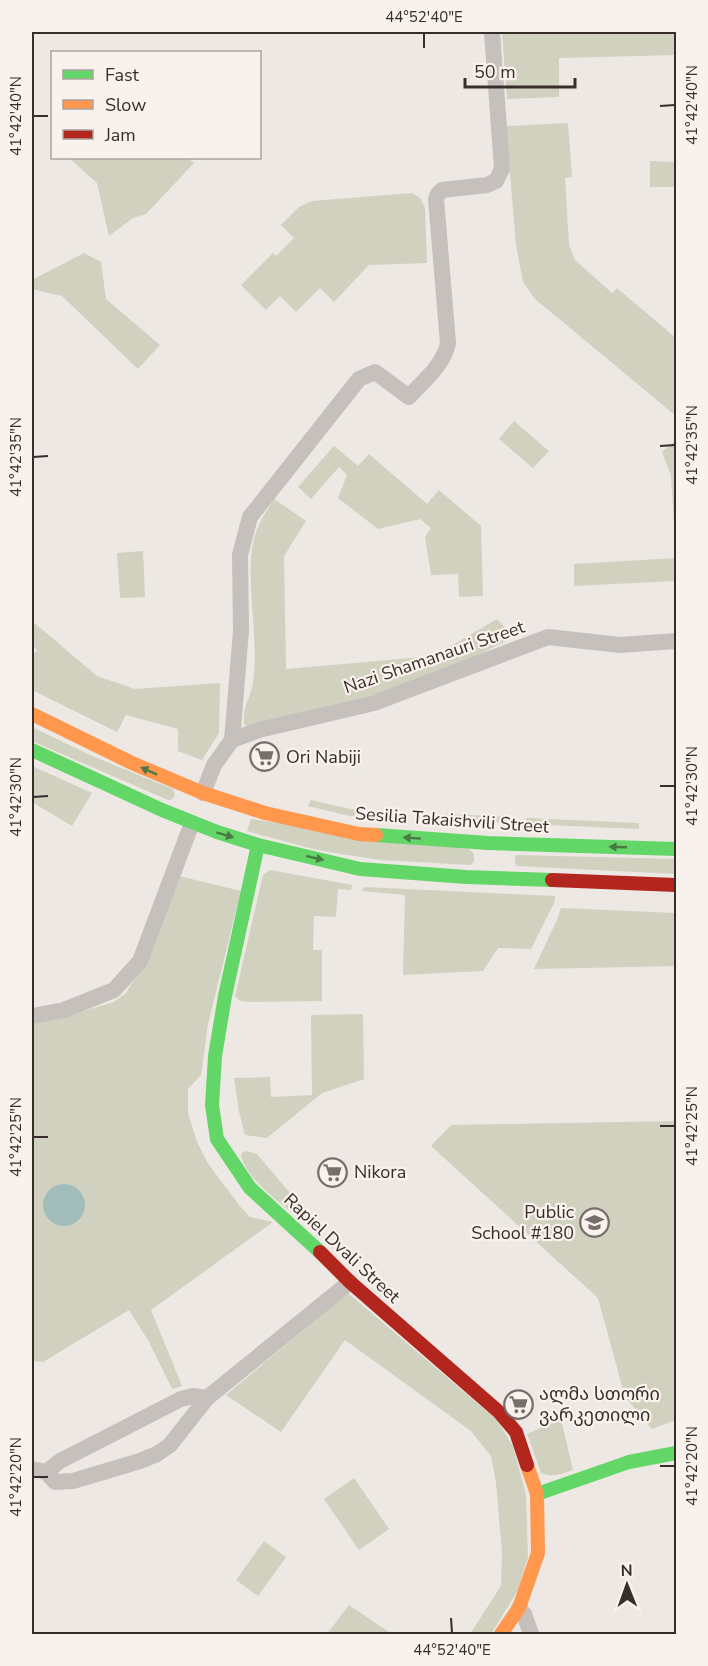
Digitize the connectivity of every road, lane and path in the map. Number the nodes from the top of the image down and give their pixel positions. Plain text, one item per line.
1 (492, 32) edge
2 (676, 641) edge
3 (32, 714) edge
4 (232, 740) junction
5 (32, 750) edge
6 (181, 785) junction
7 (198, 807) junction
8 (162, 810) junction
9 (471, 842) junction
10 (519, 844) junction
11 (258, 845) junction
12 (676, 849) edge
13 (466, 877) junction
14 (516, 879) junction
15 (676, 885) edge
16 (32, 1016) edge
17 (350, 1282) junction
18 (207, 1398) junction
19 (676, 1453) edge
20 (39, 1470) edge
21 (537, 1494) junction
22 (519, 1608) junction
23 (501, 1635) edge
24 (531, 1635) edge

1 - 4 street
2 - 4 street, Nazi Shamanauri Street
6 -> 3 main road, Sesilia Takaishvili Street
4 - 7 street
5 - 8 main road, Sesilia Takaishvili Street
6 - 7 main road, Sesilia Takaishvili Street
6 - 8 main road
7 - 8 main road, Sesilia Takaishvili Street
9 -> 7 main road, Sesilia Takaishvili Street
7 -> 11 main road, Sesilia Takaishvili Street
7 - 16 street
9 - 10 main road, Sesilia Takaishvili Street
9 - 13 main road
12 -> 10 main road, Sesilia Takaishvili Street
10 - 14 main road
11 -> 13 main road, Sesilia Takaishvili Street
11 - 17 main road, Rapiel Dvali Street
13 - 14 main road, Sesilia Takaishvili Street
14 - 15 main road, Sesilia Takaishvili Street
17 - 18 street
17 - 21 main road, Rapiel Dvali Street
18 - 20 street
18 - 20 street
19 - 21 main road
21 - 22 main road, Rapiel Dvali Street
22 - 23 main road, Rapiel Dvali Street
22 - 24 street

